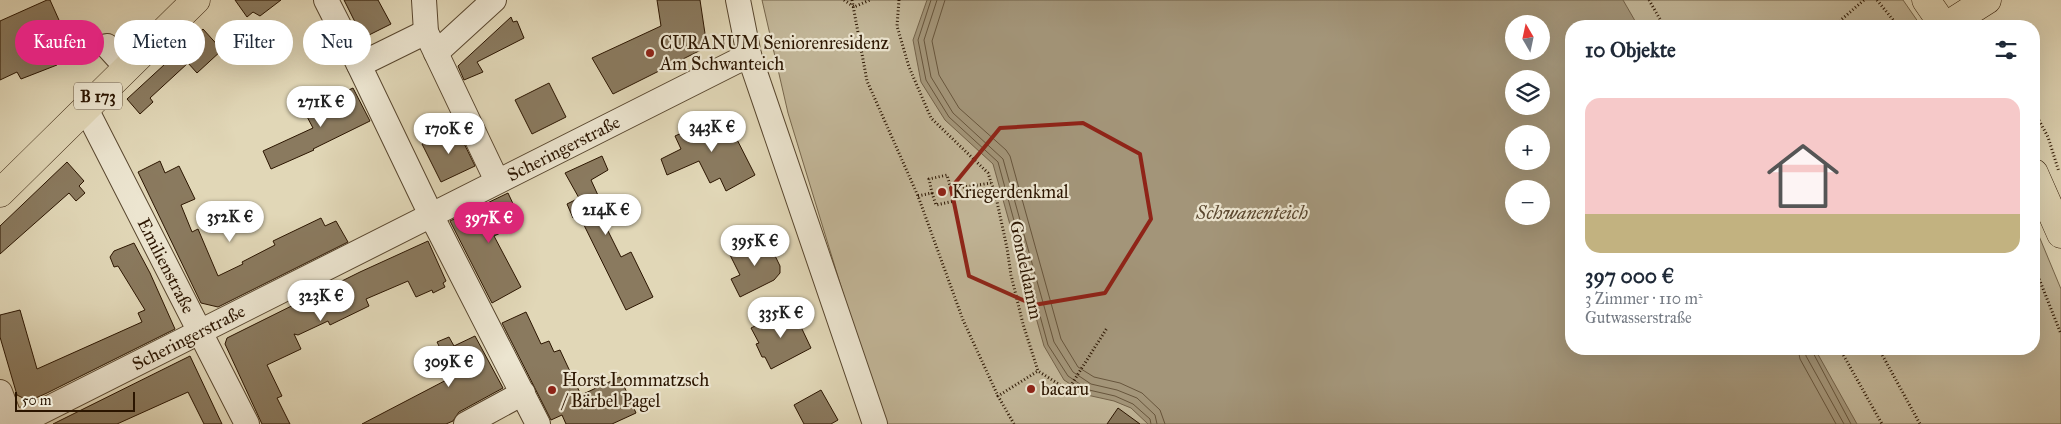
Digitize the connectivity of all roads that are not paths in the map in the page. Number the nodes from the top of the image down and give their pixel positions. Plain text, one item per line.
1 (196, 0) edge
2 (326, 0) edge
3 (424, 0) edge
4 (494, 0) edge
5 (738, 0) edge
6 (1987, 0) edge
7 (1939, 12) edge
8 (336, 20) edge
9 (426, 32) junction
10 (107, 46) dead end
11 (436, 53) junction
12 (749, 55) junction
13 (371, 60) edge
14 (360, 65) edge
15 (127, 68) junction
16 (86, 109) junction
17 (498, 181) junction
18 (2040, 187) edge
19 (0, 193) edge
20 (431, 215) junction
21 (2061, 234) edge
22 (200, 332) junction
23 (522, 393) junction
24 (3, 401) edge
25 (247, 424) edge
26 (466, 424) edge
27 (538, 424) edge
28 (875, 424) edge

1 - 15 main road, B 173
2 - 8 street
3 - 9 street
4 - 11 street
5 - 12 street
6 - 7 main road
9 - 11 street
9 - 13 street
10 - 15 street
11 - 17 street
12 - 17 street, Scheringerstraße
12 - 28 street
14 - 20 street
15 - 16 main road, B 173
16 - 19 main road, B 173
16 - 22 street, Emilienstraße
17 - 20 street, Scheringerstraße
18 - 21 main road
20 - 22 street, Scheringerstraße
20 - 23 street
22 - 24 street, Scheringerstraße
22 - 25 street, Emilienstraße
23 - 26 street
23 - 27 street

